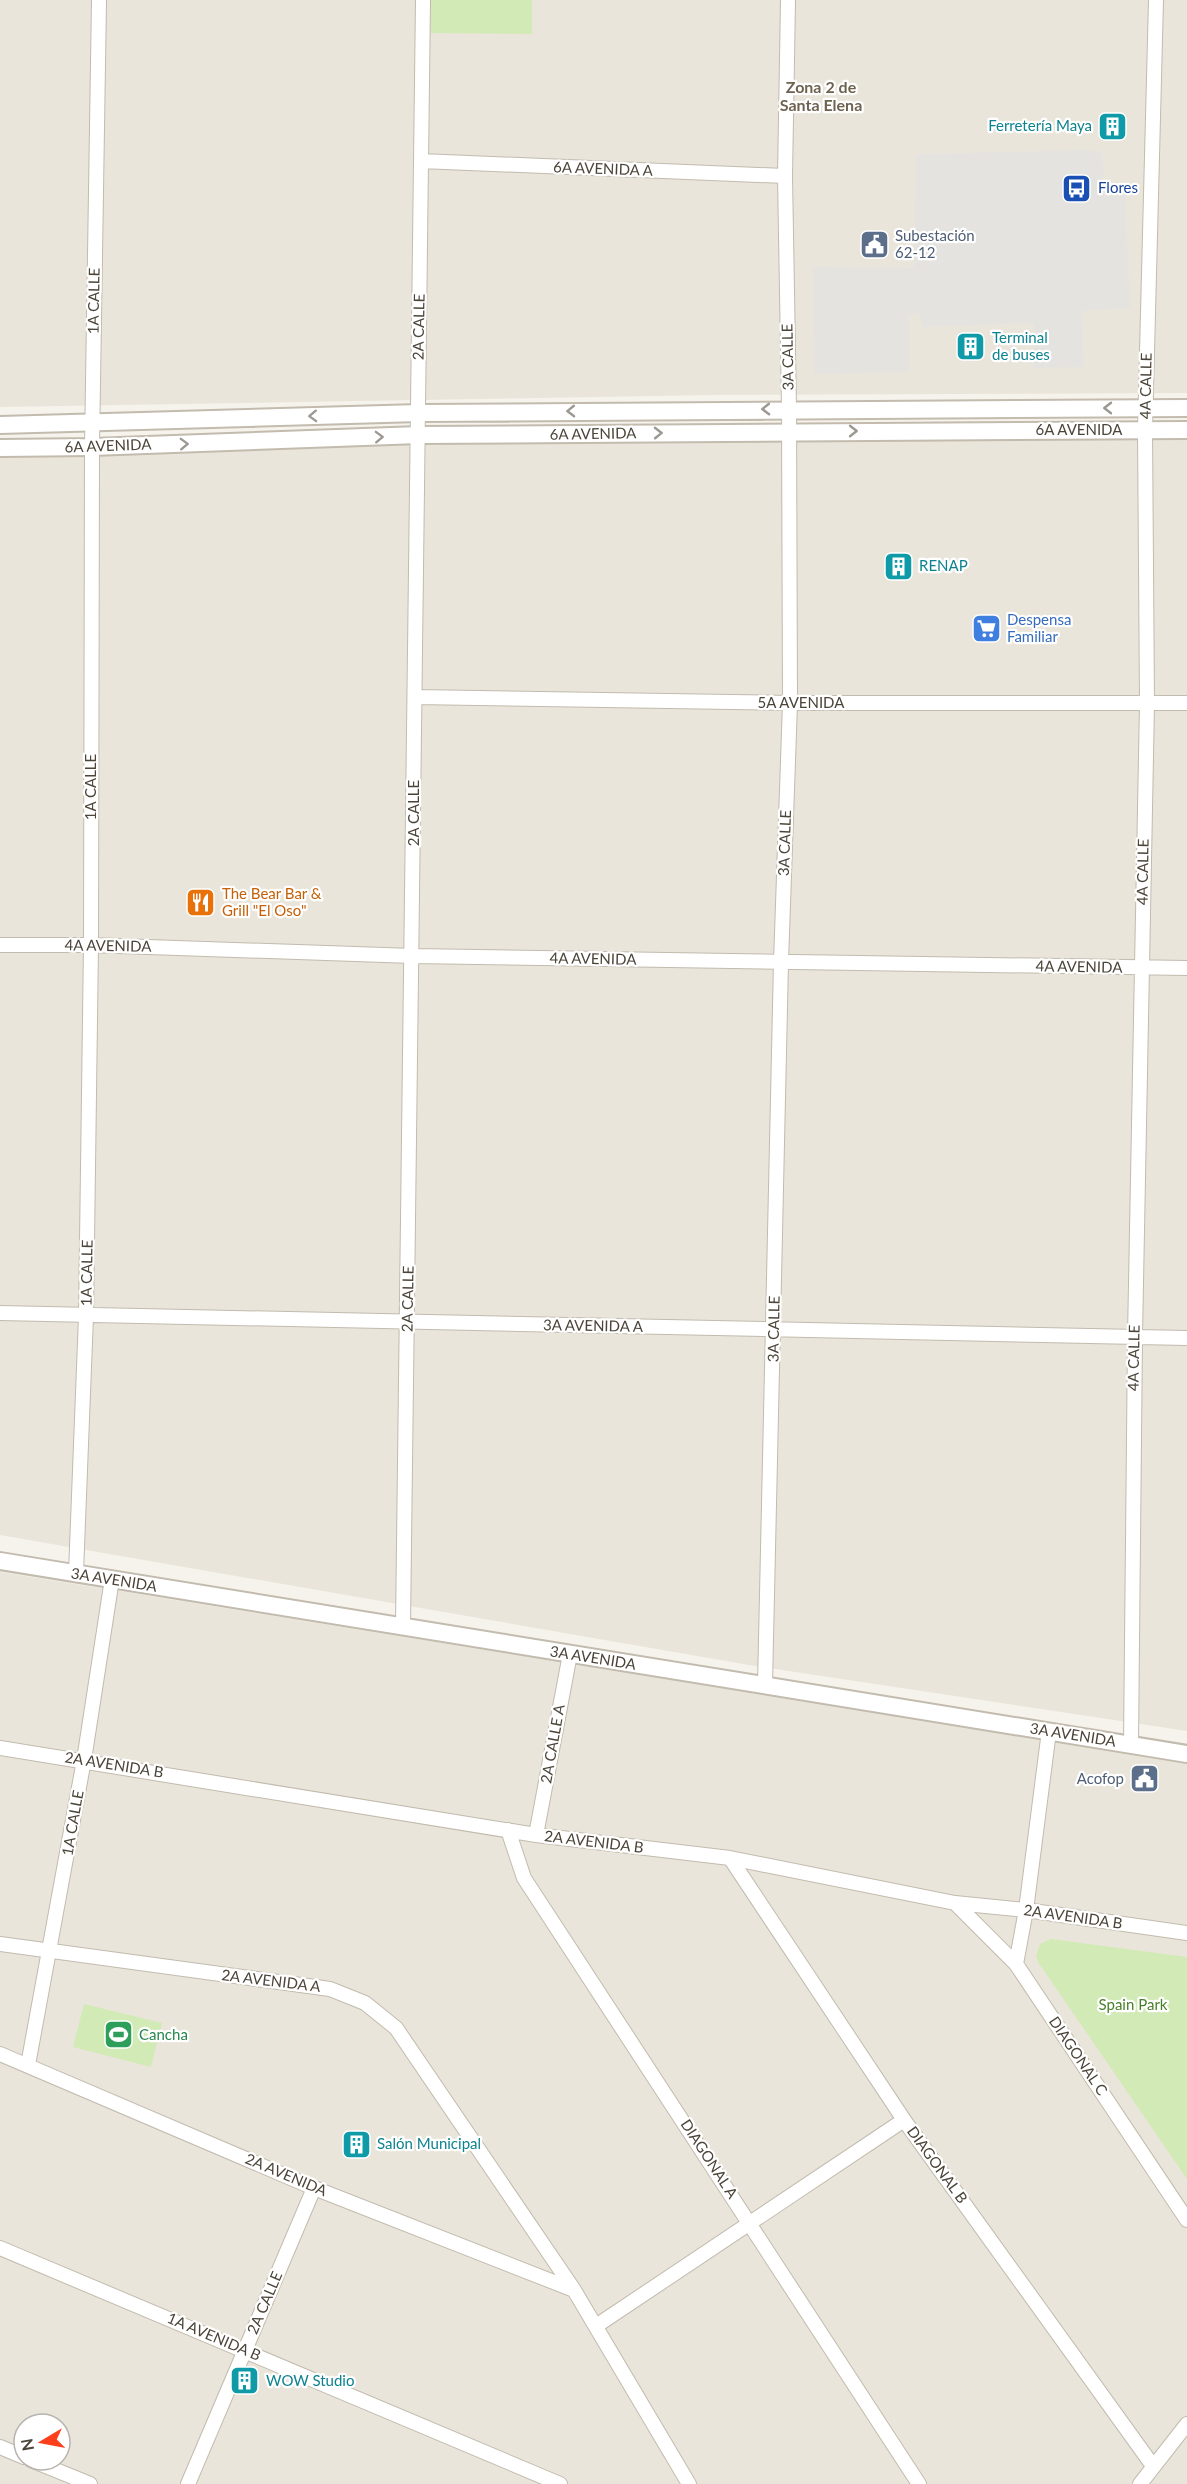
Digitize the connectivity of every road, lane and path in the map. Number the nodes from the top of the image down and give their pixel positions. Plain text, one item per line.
1 (99, 0) edge
2 (423, 0) edge
3 (788, 0) edge
4 (1156, 0) edge
5 (421, 161) junction
6 (785, 176) junction
7 (1145, 408) junction
8 (1187, 408) edge
9 (789, 409) junction
10 (419, 413) junction
11 (92, 423) junction
12 (0, 425) edge
13 (1145, 430) junction
14 (1187, 430) edge
15 (789, 432) junction
16 (419, 435) junction
17 (92, 447) junction
18 (0, 448) edge
19 (415, 697) junction
20 (790, 703) junction
21 (1147, 703) junction
22 (1187, 703) edge
23 (0, 945) edge
24 (91, 945) junction
25 (413, 956) junction
26 (781, 962) junction
27 (1140, 968) junction
28 (1187, 968) edge
29 (0, 1313) edge
30 (86, 1316) junction
31 (407, 1322) junction
32 (774, 1330) junction
33 (1135, 1336) junction
34 (1187, 1338) edge
35 (0, 1561) edge
36 (76, 1573) junction
37 (112, 1580) junction
38 (403, 1626) junction
39 (570, 1654) junction
40 (765, 1685) junction
41 (1049, 1731) junction
42 (1131, 1744) junction
43 (0, 1748) edge
44 (1187, 1754) edge
45 (84, 1760) junction
46 (507, 1830) junction
47 (536, 1835) junction
48 (730, 1858) junction
49 (955, 1903) junction
50 (1026, 1910) junction
51 (1187, 1933) edge
52 (0, 1944) edge
53 (50, 1952) junction
54 (1016, 1964) junction
55 (0, 2054) edge
56 (28, 2065) junction
57 (904, 2120) junction
58 (314, 2188) junction
59 (1187, 2220) edge
60 (752, 2224) junction
61 (0, 2248) edge
62 (574, 2290) junction
63 (596, 2326) junction
64 (245, 2350) junction
65 (1187, 2424) edge
66 (1153, 2466) junction
67 (60, 2472) edge
68 (90, 2484) edge
69 (188, 2484) edge
70 (560, 2484) edge
71 (689, 2484) edge
72 (919, 2484) edge
73 (1140, 2484) edge

1 - 11 street, 1A CALLE
2 - 5 street, 2A CALLE
3 - 6 street, 3A CALLE
4 - 7 street, 4A CALLE
5 - 6 street, 6A AVENIDA A
5 - 10 street, 2A CALLE
6 - 9 street, 3A CALLE
7 - 8 street, 6A AVENIDA
7 -> 9 street, 6A AVENIDA
7 - 13 street, 4A CALLE
9 -> 10 street, 6A AVENIDA
9 - 15 street, 3A CALLE
10 -> 11 street, 6A AVENIDA
10 - 16 street, 2A CALLE
11 - 12 street, 6A AVENIDA
11 - 17 street, 1A CALLE
13 - 14 street, 6A AVENIDA
15 -> 13 street, 6A AVENIDA
13 - 21 street, 4A CALLE
16 -> 15 street, 6A AVENIDA
15 - 20 street, 3A CALLE
17 -> 16 street, 6A AVENIDA
16 - 19 street, 2A CALLE
17 - 18 street, 6A AVENIDA
17 - 24 street, 1A CALLE
19 - 20 street, 5A AVENIDA
19 - 25 street, 2A CALLE
20 - 21 street, 5A AVENIDA
20 - 26 street, 3A CALLE
21 - 22 street, 5A AVENIDA
21 - 27 street, 4A CALLE
23 - 24 street, 4A AVENIDA
24 - 25 street, 4A AVENIDA
24 - 30 street, 1A CALLE
25 - 26 street, 4A AVENIDA
25 - 31 street, 2A CALLE
26 - 27 street, 4A AVENIDA
26 - 32 street, 3A CALLE
27 - 28 street, 4A AVENIDA
27 - 33 street, 4A CALLE
29 - 30 street, 3A AVENIDA A
30 - 31 street, 3A AVENIDA A
30 - 36 street, 1A CALLE
31 - 32 street, 3A AVENIDA A
31 - 38 street, 2A CALLE
32 - 33 street, 3A AVENIDA A
32 - 40 street, 3A CALLE
33 - 34 street, 3A AVENIDA A
33 - 42 street, 4A CALLE
35 - 36 street, 3A AVENIDA
36 - 37 street, 3A AVENIDA
37 - 38 street, 3A AVENIDA
37 - 45 street, 1A CALLE
38 - 39 street, 3A AVENIDA
39 - 40 street, 3A AVENIDA
39 - 47 street, 2A CALLE A
40 - 41 street, 3A AVENIDA
41 - 42 street, 3A AVENIDA
41 - 50 street
42 - 44 street, 3A AVENIDA
43 - 45 street, 2A AVENIDA B
45 - 46 street, 2A AVENIDA B
45 - 53 street, 1A CALLE
46 - 47 street, 2A AVENIDA B
46 - 60 street, DIAGONAL A
47 - 48 street, 2A AVENIDA B
48 - 49 street, 2A AVENIDA B
48 - 57 street, DIAGONAL B
49 - 50 street, 2A AVENIDA B
49 - 54 street, DIAGONAL C
50 - 51 street, 2A AVENIDA B
50 - 54 street
52 - 53 street, 2A AVENIDA A
53 - 56 street, 1A CALLE
53 - 62 street, 2A AVENIDA A
54 - 59 street, DIAGONAL C
55 - 56 street, 2A AVENIDA
56 - 58 street, 2A AVENIDA
57 - 60 street
57 - 66 street, DIAGONAL B
58 - 62 street, 2A AVENIDA
58 - 64 street, 2A CALLE
60 - 63 street
60 - 72 street, DIAGONAL A
61 - 64 street, 1A AVENIDA B
62 - 63 street, 2A AVENIDA A
63 - 71 street, 2A AVENIDA A
64 - 69 street, 2A CALLE
64 - 70 street, 1A AVENIDA B
65 - 66 street
66 - 73 street
67 - 68 street

